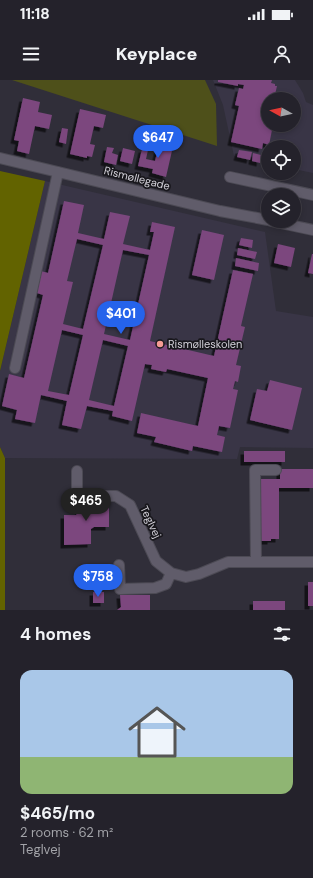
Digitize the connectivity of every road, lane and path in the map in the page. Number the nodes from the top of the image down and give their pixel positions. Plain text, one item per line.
1 (0, 158) edge
2 (58, 172) junction
3 (230, 177) dead end
4 (313, 195) edge
5 (261, 219) edge
6 (301, 228) edge
7 (313, 230) edge
8 (15, 368) dead end
9 (276, 470) dead end
10 (77, 471) dead end
11 (256, 562) junction
12 (313, 562) edge
13 (119, 564) dead end
14 (171, 573) junction

1 - 2 street, Rismøllegade
2 - 5 street, Rismøllegade
2 - 8 street
3 - 4 street
6 - 7 street, Rismøllegade
9 - 11 street
10 - 14 street, Teglvej
11 - 12 street, Teglvej
11 - 14 street, Teglvej
13 - 14 street

